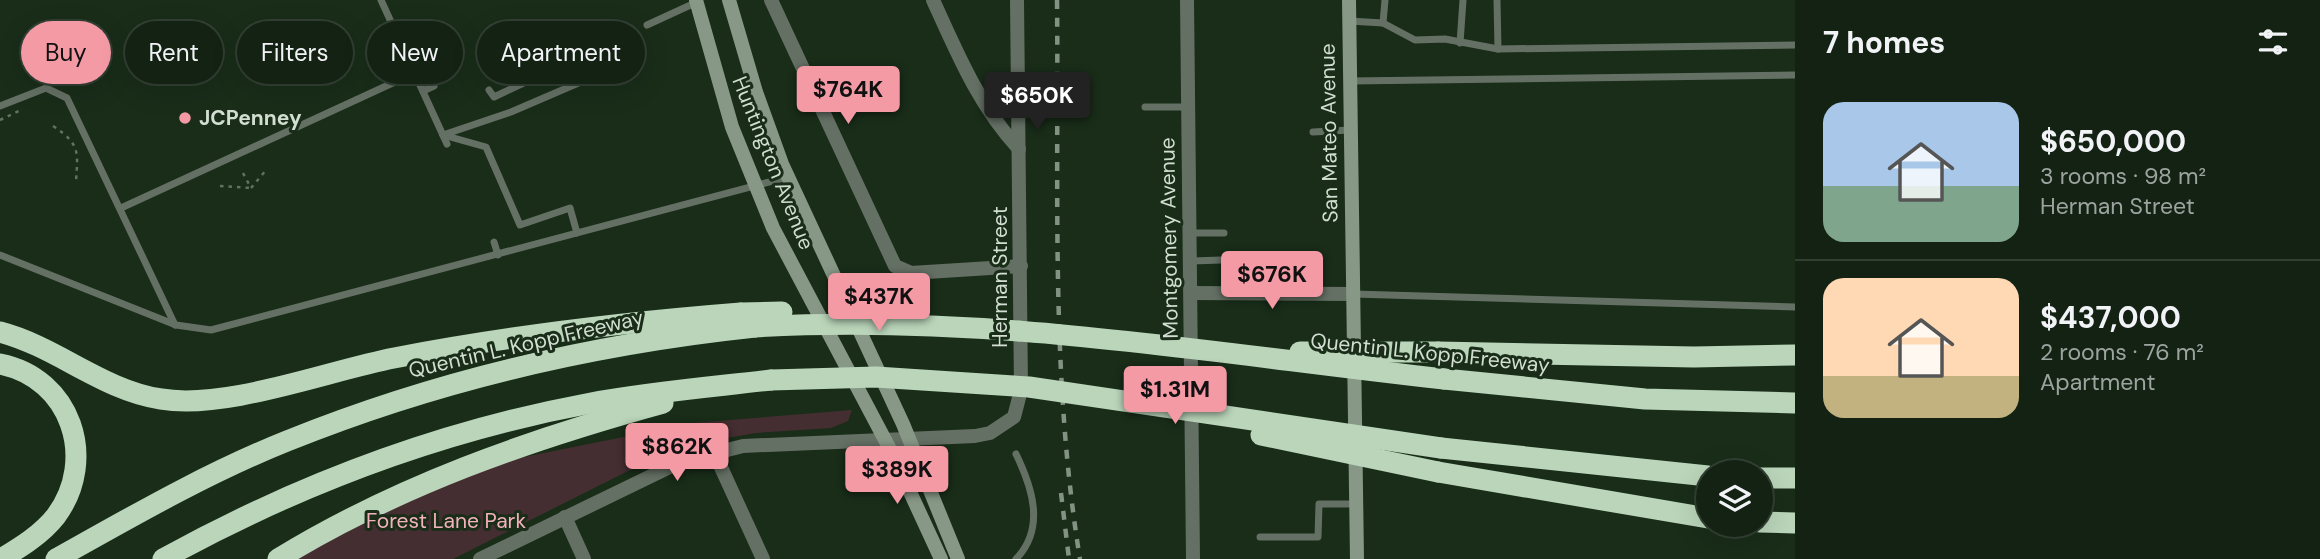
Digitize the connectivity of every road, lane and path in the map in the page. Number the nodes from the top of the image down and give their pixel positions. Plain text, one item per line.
1 (382, 0) edge
2 (729, 0) edge
3 (771, 0) edge
4 (933, 0) edge
5 (1017, 0) edge
6 (1187, 0) edge
7 (1349, 0) edge
8 (1385, 0) edge
9 (1463, 0) edge
10 (1497, 0) edge
11 (698, 1) edge
12 (391, 21) edge
13 (1349, 21) junction
14 (1382, 23) junction
15 (647, 25) dead end
16 (1460, 43) junction
17 (1795, 45) edge
18 (1498, 49) junction
19 (1795, 75) edge
20 (1349, 81) junction
21 (388, 84) edge
22 (522, 84) edge
23 (577, 84) edge
24 (435, 86) dead end
25 (489, 90) dead end
26 (0, 106) edge
27 (1145, 107) dead end
28 (1188, 107) junction
29 (24, 109) dead end
30 (0, 120) edge
31 (53, 126) dead end
32 (1350, 130) junction
33 (1313, 132) dead end
34 (443, 135) junction
35 (447, 144) dead end
36 (1019, 149) junction
37 (267, 169) dead end
38 (243, 173) dead end
39 (788, 177) junction
40 (76, 180) dead end
41 (220, 186) dead end
42 (251, 187) junction
43 (756, 187) junction
44 (121, 208) junction
45 (578, 233) junction
46 (1191, 233) junction
47 (1224, 233) dead end
48 (494, 242) dead end
49 (0, 255) edge
50 (498, 255) junction
51 (1222, 260) dead end
52 (1191, 261) junction
53 (1021, 265) junction
54 (1191, 293) junction
55 (1352, 294) junction
56 (1795, 307) edge
57 (748, 320) junction
58 (176, 325) junction
59 (0, 332) edge
60 (1102, 339) junction
61 (1795, 355) edge
62 (0, 364) edge
63 (771, 380) junction
64 (1091, 397) junction
65 (1795, 401) edge
66 (884, 438) junction
67 (909, 438) junction
68 (714, 452) junction
69 (1016, 454) dead end
70 (1696, 475) edge
71 (1773, 478) edge
72 (1795, 478) edge
73 (1354, 505) junction
74 (1696, 515) edge
75 (565, 517) junction
76 (1773, 522) edge
77 (1795, 523) edge
78 (1260, 537) dead end
79 (1, 559) edge
80 (56, 559) edge
81 (163, 559) edge
82 (278, 559) edge
83 (480, 559) edge
84 (584, 559) edge
85 (763, 559) edge
86 (941, 559) edge
87 (958, 559) edge
88 (1016, 559) edge
89 (1193, 559) edge
90 (1357, 559) edge

1 - 12 lane
2 - 39 street, Huntington Avenue
3 - 53 street
4 - 36 street
5 - 36 street, Herman Street
6 - 28 street, Montgomery Avenue
7 - 13 street, San Mateo Avenue
8 - 14 lane
9 - 16 lane
10 - 18 lane
11 - 15 lane
11 - 43 street, Huntington Avenue
13 - 14 lane
13 - 20 street, San Mateo Avenue
14 - 16 lane
16 - 18 lane
17 - 18 lane
19 - 20 lane
20 - 32 street, San Mateo Avenue
21 - 44 lane, bridge
22 - 25 lane
23 - 34 lane
24 - 34 lane
26 - 44 lane
27 - 28 lane
28 - 46 street, Montgomery Avenue
29 - 30 path
31 - 40 path
32 - 33 lane
32 - 55 street, San Mateo Avenue
34 - 35 lane
34 - 45 lane
36 - 53 street, Herman Street
37 - 42 path
38 - 42 path
39 - 43 lane
39 - 67 street, Huntington Avenue
41 - 42 path
43 - 45 lane
43 - 66 street, Huntington Avenue
44 - 58 lane
45 - 50 lane
46 - 47 lane
46 - 52 street, Montgomery Avenue
48 - 50 lane
49 - 58 lane
50 - 58 lane
51 - 52 lane
52 - 54 street, Montgomery Avenue
53 - 67 street, Herman Street
54 - 55 street
54 - 89 street, Montgomery Avenue
55 - 56 lane
55 - 73 street, San Mateo Avenue
57 - 59 highway
57 - 60 highway, Quentin L. Kopp Freeway, bridge
57 - 80 highway, Quentin L. Kopp Freeway
60 - 61 highway, bridge
60 - 65 highway, Quentin L. Kopp Freeway, bridge
62 - 79 highway
63 - 64 highway, bridge
63 - 81 highway
63 - 82 highway
64 - 70 highway, bridge
64 - 74 highway, bridge
66 - 67 street, Herman Street
66 - 68 street, Herman Street
66 - 86 street, Huntington Avenue
67 - 87 street, Huntington Avenue
68 - 75 street, Herman Street
68 - 85 street
69 - 88 lane
71 - 72 highway
73 - 78 lane
73 - 90 street, San Mateo Avenue
75 - 83 street, Herman Street
75 - 84 street
76 - 77 highway

